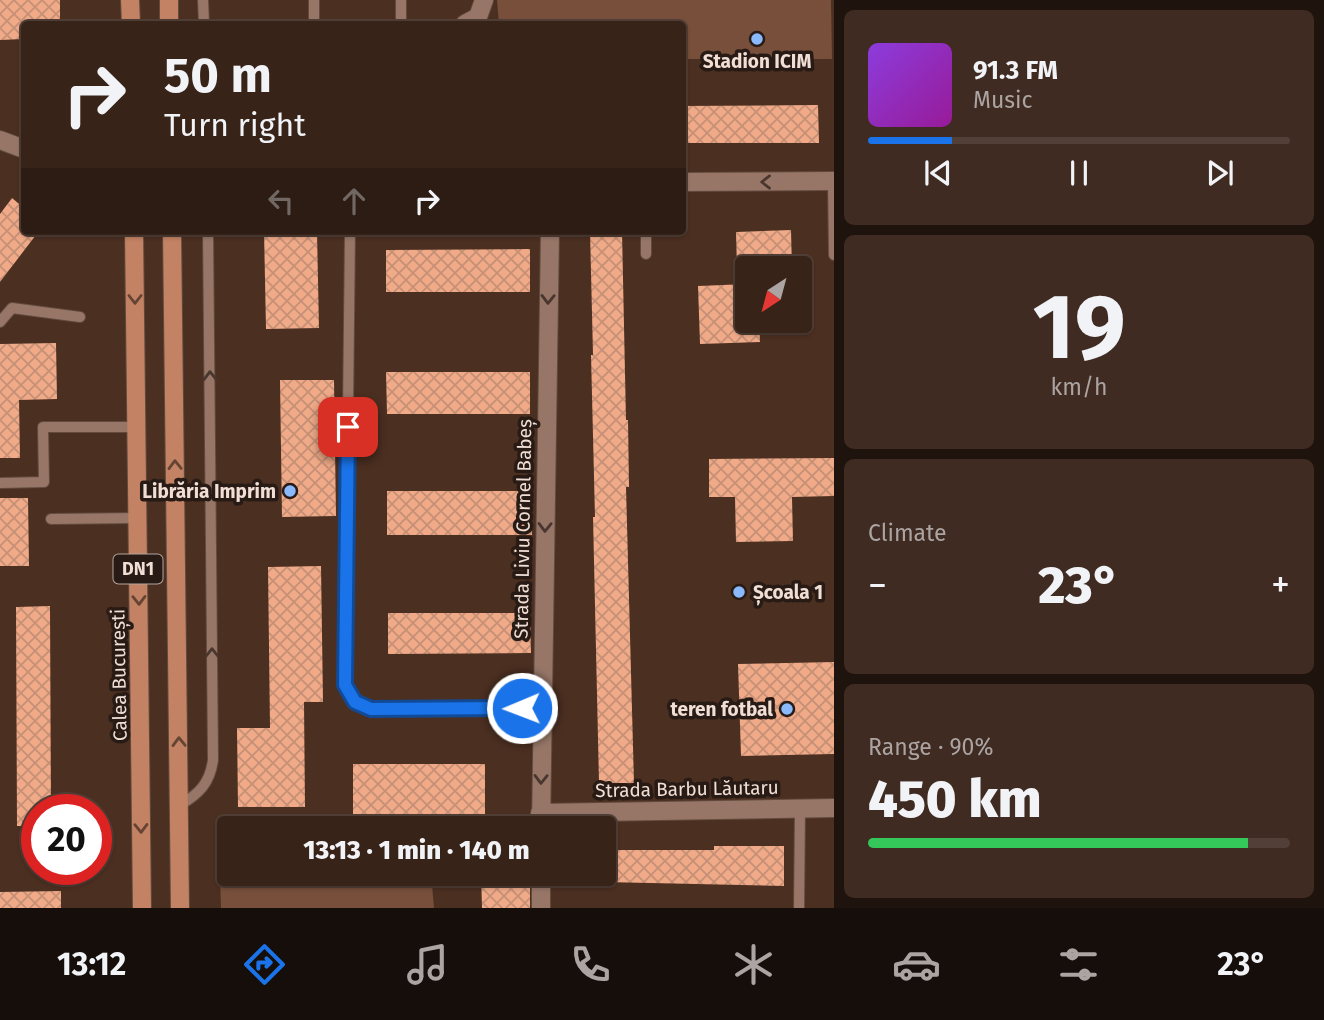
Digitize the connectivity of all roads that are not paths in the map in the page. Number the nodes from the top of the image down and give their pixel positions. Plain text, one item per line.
1 (130, 0) edge
2 (169, 0) edge
3 (203, 0) edge
4 (314, 0) edge
5 (401, 0) edge
6 (484, 0) edge
7 (131, 21) edge
8 (169, 21) edge
9 (204, 21) edge
10 (314, 21) edge
11 (401, 21) edge
12 (471, 21) edge
13 (834, 181) edge
14 (686, 182) edge
15 (134, 235) edge
16 (172, 235) edge
17 (208, 235) edge
18 (350, 235) edge
19 (550, 235) edge
20 (646, 235) edge
21 (646, 254) dead end
22 (834, 255) edge
23 (80, 317) dead end
24 (0, 322) edge
25 (136, 426) junction
26 (0, 483) edge
27 (51, 519) dead end
28 (138, 519) junction
29 (541, 707) junction
30 (180, 805) junction
31 (800, 808) junction
32 (834, 808) edge
33 (540, 816) edge
34 (616, 816) edge
35 (541, 886) edge
36 (142, 908) edge
37 (180, 908) edge
38 (541, 908) edge
39 (799, 908) edge

1 - 7 main road
2 - 8 main road
3 - 9 lane
4 - 10 lane
5 - 11 lane
6 - 12 street
13 -> 14 street
13 - 22 lane
15 -> 25 main road, Calea București / DN1
30 -> 16 main road, DN1
30 -> 17 lane
18 - 29 lane
19 -> 29 street, Strada Liviu Cornel Babeș
20 - 21 lane
23 - 24 lane
25 - 26 lane
25 - 28 main road, Calea București / DN1
27 - 28 lane
28 -> 36 main road, Calea București / DN1
29 -> 33 street, Strada Liviu Cornel Babeș
30 - 37 main road, DN1
31 - 32 street, Strada Barbu Lăutaru
31 - 34 street, Strada Barbu Lăutaru
31 - 39 lane
35 - 38 street

